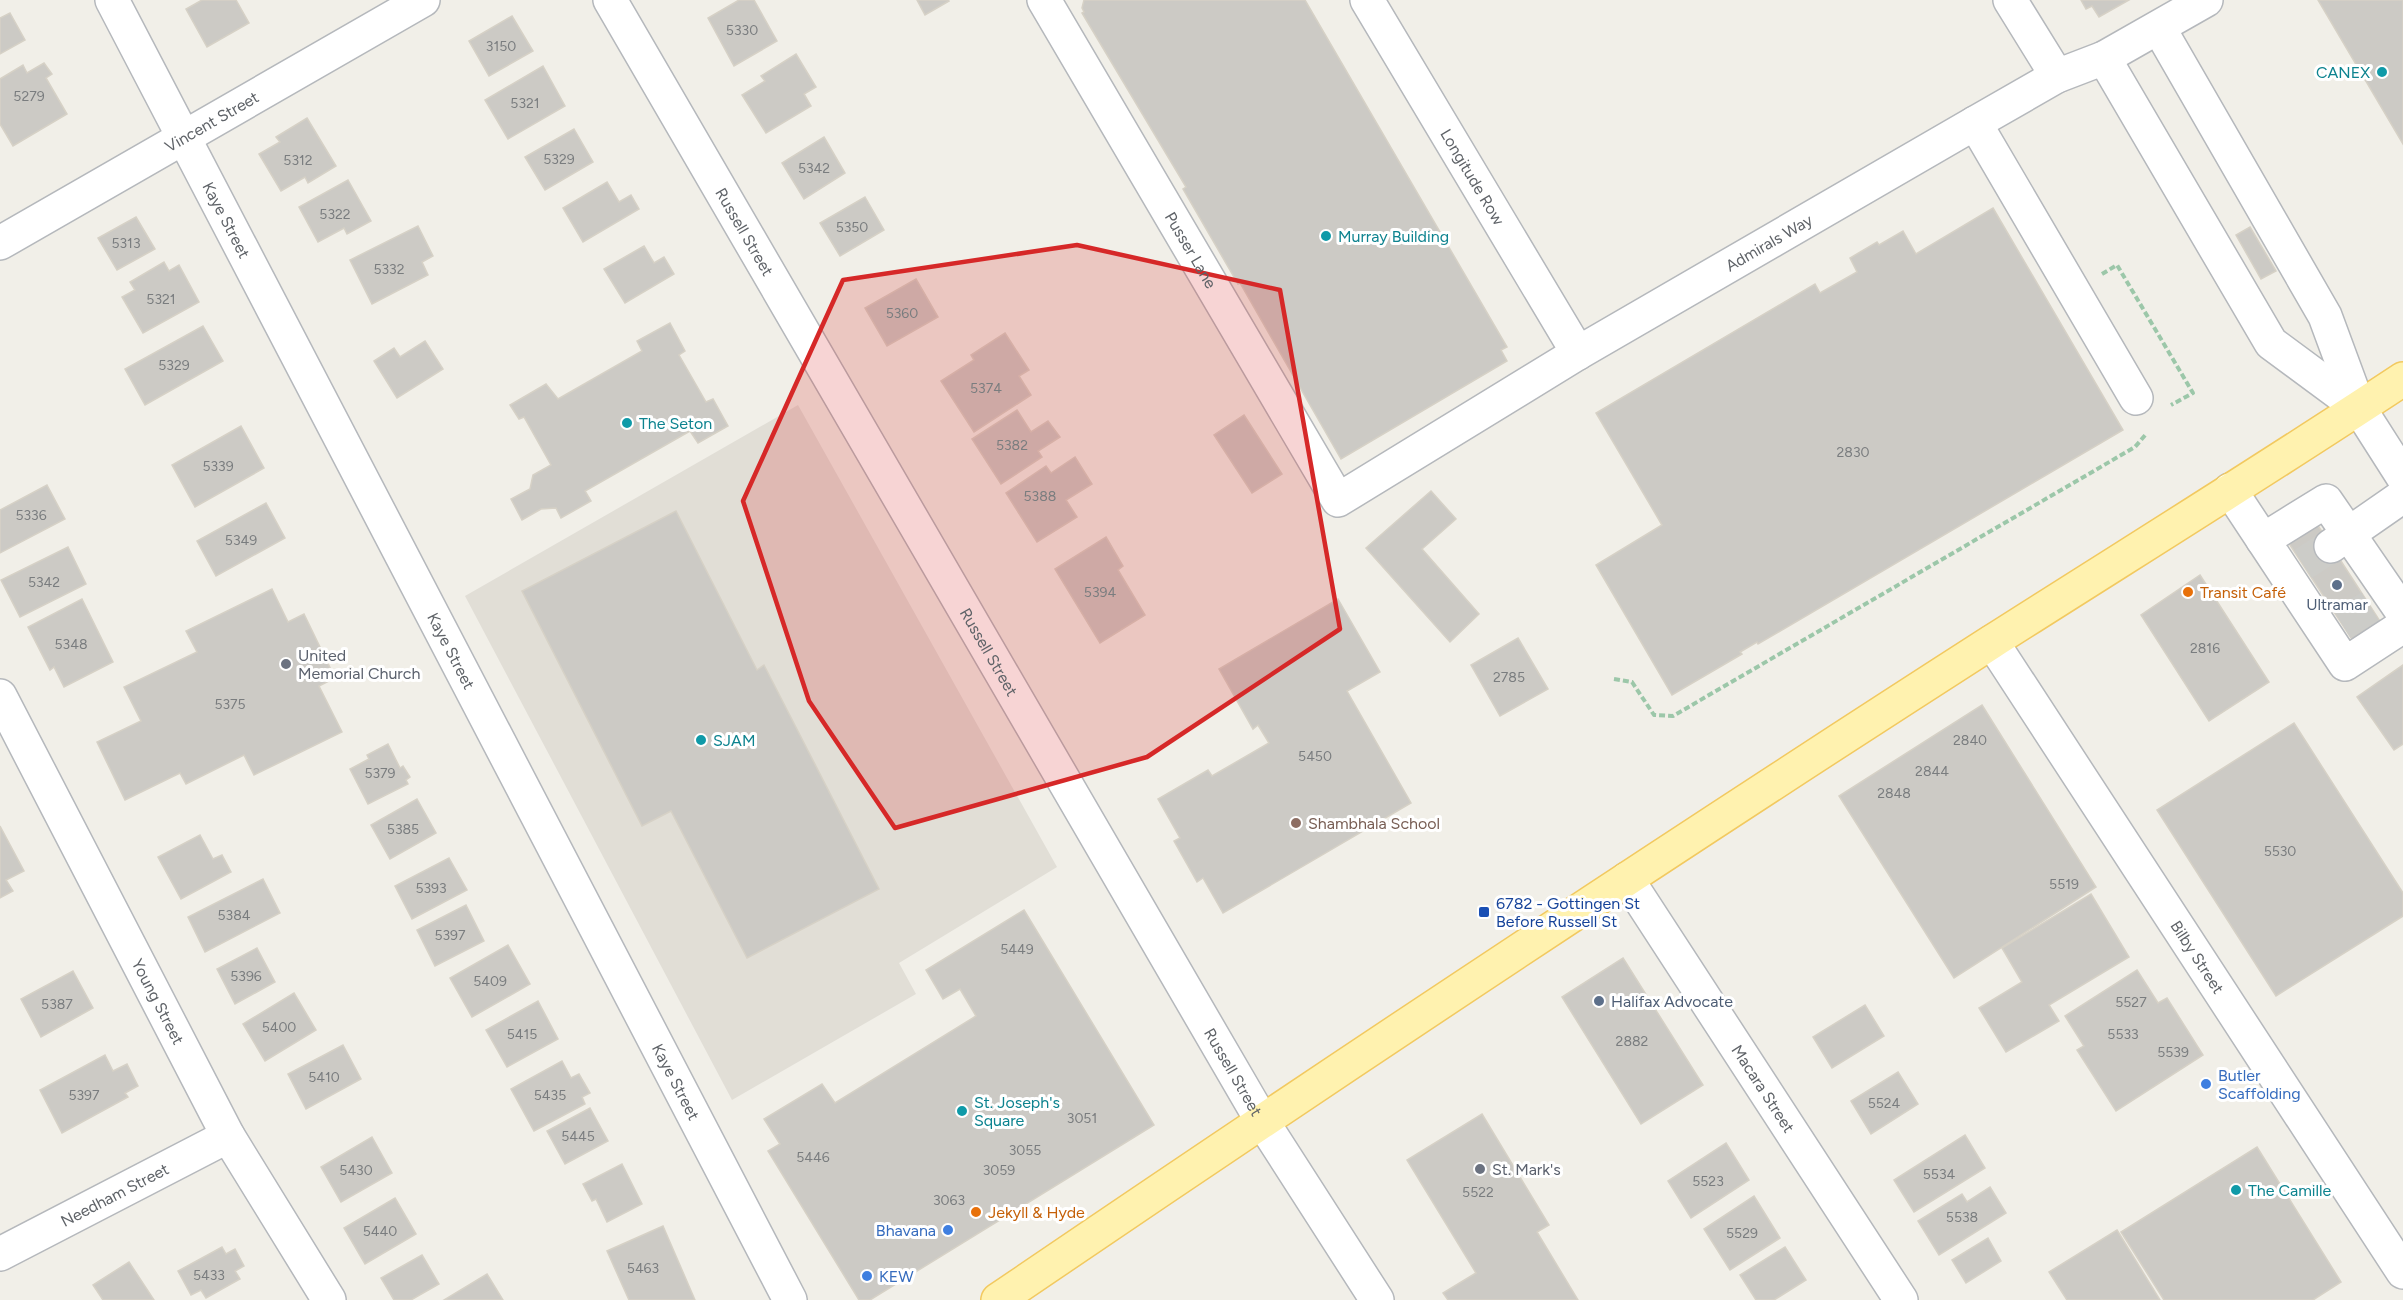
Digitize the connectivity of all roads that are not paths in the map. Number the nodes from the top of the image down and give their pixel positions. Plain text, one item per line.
1 (112, 0) edge
2 (423, 0) edge
3 (610, 0) edge
4 (1044, 0) edge
5 (1367, 0) edge
6 (2010, 0) edge
7 (2206, 0) edge
8 (2159, 27) junction
9 (2104, 58) junction
10 (2057, 76) junction
11 (1975, 123) junction
12 (185, 137) junction
13 (0, 243) edge
14 (1578, 353) junction
15 (2403, 379) edge
16 (2136, 398) dead end
17 (2359, 408) junction
18 (2403, 477) edge
19 (2230, 490) junction
20 (2403, 496) edge
21 (1338, 500) joint
22 (2263, 540) junction
23 (2340, 540) junction
24 (2392, 600) edge
25 (2403, 626) edge
26 (1992, 642) junction
27 (0, 696) edge
28 (11, 744) edge
29 (1628, 879) junction
30 (1262, 1121) junction
31 (228, 1136) junction
32 (0, 1254) edge
33 (2403, 1272) edge
34 (329, 1300) edge
35 (790, 1300) edge
36 (998, 1300) edge
37 (1377, 1300) edge
38 (1901, 1300) edge

1 - 12 street, Kaye Street
2 - 12 street, Vincent Street
3 - 30 street, Russell Street
4 - 21 street, Pusser Lane
5 - 14 street, Longitude Row
6 - 10 street
7 - 8 street, Admirals Way
8 - 9 street, Admirals Way
8 - 17 street
9 - 10 street, Admirals Way
9 - 17 street
10 - 11 street, Admirals Way
11 - 14 street, Admirals Way
11 - 16 street
12 - 13 street, Vincent Street
12 - 35 street, Kaye Street
14 - 21 street, Admirals Way
15 - 17 main road
17 - 18 street
17 - 19 main road
19 - 22 street
19 - 26 main road
20 - 23 street
22 - 23 street
22 - 25 street
23 - 24 street
26 - 29 main road
26 - 33 street, Bilby Street
27 - 28 street, Young Street
28 - 31 street, Young Street
29 - 30 main road
29 - 38 street, Macara Street
30 - 36 main road
30 - 37 street, Russell Street
31 - 32 street, Needham Street
31 - 34 street, Young Street

